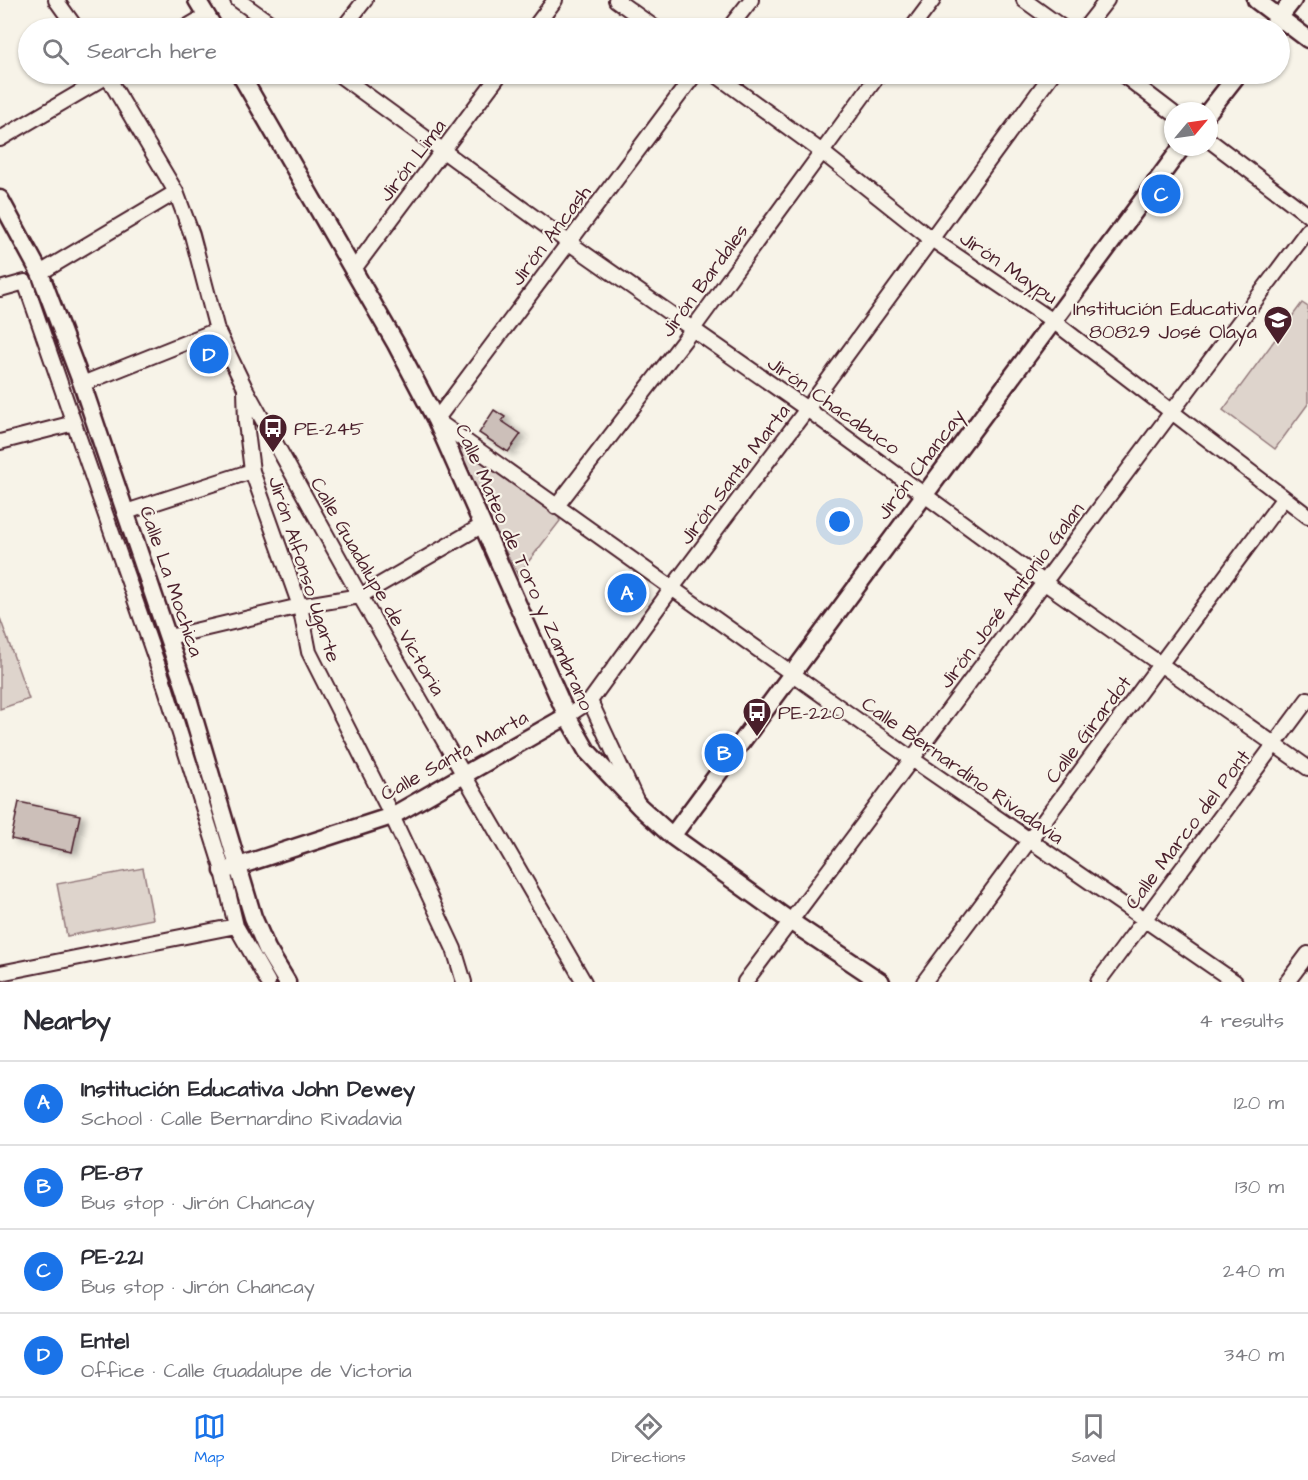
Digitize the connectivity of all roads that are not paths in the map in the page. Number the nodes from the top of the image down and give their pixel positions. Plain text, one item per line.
1 (56, 0) edge
2 (197, 0) edge
3 (238, 0) edge
4 (365, 0) edge
5 (555, 0) edge
6 (616, 0) edge
7 (751, 0) edge
8 (933, 0) edge
9 (1024, 0) edge
10 (1107, 0) edge
11 (1256, 0) edge
12 (1293, 0) edge
13 (69, 18) edge
14 (208, 18) edge
15 (263, 18) edge
16 (351, 18) edge
17 (542, 18) edge
18 (641, 18) edge
19 (737, 18) edge
20 (920, 18) edge
21 (1049, 18) edge
22 (1093, 18) edge
23 (1272, 18) edge
24 (1280, 18) edge
25 (1290, 30) edge
26 (1308, 39) edge
27 (92, 84) edge
28 (114, 84) edge
29 (246, 84) edge
30 (352, 84) edge
31 (493, 84) edge
32 (687, 84) edge
33 (730, 84) edge
34 (872, 84) edge
35 (1045, 84) edge
36 (1135, 84) edge
37 (1230, 84) edge
38 (1216, 102) edge
39 (1164, 106) edge
40 (0, 140) edge
41 (1218, 147) edge
42 (443, 151) junction
43 (822, 152) junction
44 (1175, 156) edge
45 (176, 192) junction
46 (0, 199) edge
47 (1308, 215) edge
48 (1308, 230) edge
49 (930, 238) junction
50 (568, 242) junction
51 (354, 269) junction
52 (40, 273) junction
53 (0, 290) edge
54 (1053, 321) junction
55 (217, 330) junction
56 (692, 330) junction
57 (82, 384) junction
58 (245, 388) junction
59 (807, 409) junction
60 (1173, 411) junction
61 (436, 420) junction
62 (74, 423) junction
63 (0, 442) edge
64 (252, 471) junction
65 (924, 494) junction
66 (1283, 499) junction
67 (556, 507) junction
68 (126, 512) junction
69 (1308, 516) edge
70 (483, 525) junction
71 (1045, 583) junction
72 (672, 588) junction
73 (360, 596) junction
74 (300, 606) junction
75 (169, 637) junction
76 (1161, 664) junction
77 (792, 674) junction
78 (1308, 699) edge
79 (590, 701) junction
80 (567, 716) junction
81 (1275, 743) junction
82 (912, 759) junction
83 (1308, 768) edge
84 (464, 774) junction
85 (640, 807) junction
86 (392, 816) junction
87 (672, 836) junction
88 (1030, 840) junction
89 (231, 869) junction
90 (1144, 919) junction
91 (790, 921) junction
92 (236, 926) junction
93 (1308, 954) edge
94 (10, 975) edge
95 (268, 982) edge
96 (287, 982) edge
97 (464, 982) edge
98 (584, 982) edge
99 (745, 982) edge
100 (881, 982) edge
101 (924, 982) edge
102 (1098, 982) edge
103 (1235, 982) edge
104 (1287, 982) edge

1 - 13 street
2 - 14 street
3 - 15 street
4 - 16 street
5 - 17 street
6 - 18 street
7 - 19 street
8 - 20 street
9 - 21 street
10 - 22 street
11 - 23 street
12 - 24 street
25 - 26 street
27 - 40 street
28 - 45 street, Calle Guadalupe de Victoria
29 - 51 street, Calle Mateo de Toro y Zambrano
30 - 42 street, Jirón Chacabuco
31 - 42 street, Jirón Lima
32 - 50 street, Jirón Ancash
33 - 43 street, Jirón Maypu
34 - 43 street, Jirón Bardales
35 - 49 street, Jirón Santa Marta
36 - 39 street
37 - 38 street
41 - 47 street
42 - 50 street, Jirón Chacabuco
42 - 51 street, Jirón Lima
43 - 49 street, Jirón Maypu
43 - 56 street, Jirón Bardales
44 - 54 street, Jirón Chancay
45 - 52 street
45 - 55 street, Calle Guadalupe de Victoria
46 - 52 street, Calle La Mochica
48 - 60 street, Jirón José Antonio Galan
49 - 54 street, Jirón Maypu
49 - 59 street, Jirón Santa Marta
50 - 56 street, Jirón Chacabuco
50 - 61 street, Jirón Ancash
51 - 61 street, Calle Mateo de Toro y Zambrano
52 - 57 street, Calle La Mochica
53 - 62 street, Calle La Mochica
54 - 60 street, Jirón Maypu
54 - 65 street, Jirón Chancay
55 - 57 street
55 - 58 street, Calle Guadalupe de Victoria
56 - 59 street, Jirón Chacabuco
56 - 67 street, Jirón Bardales
57 - 68 street, Calle La Mochica
58 - 64 street, Jirón Alfonso Ugarte
58 - 73 street, Calle Guadalupe de Victoria
59 - 65 street, Jirón Chacabuco
59 - 72 street, Jirón Santa Marta
60 - 66 street, Jirón Maypu
60 - 71 street, Jirón José Antonio Galan
61 - 67 street, Calle Bernardino Rivadavia
61 - 70 street, Calle Mateo de Toro y Zambrano
62 - 63 street
62 - 89 street, Calle La Mochica
64 - 68 street
64 - 74 street, Jirón Alfonso Ugarte
65 - 71 street, Jirón Chacabuco
65 - 77 street, Jirón Chancay
66 - 69 street, Jirón Maypu
66 - 76 street, Calle Girardot
67 - 72 street, Calle Bernardino Rivadavia
68 - 75 street, Calle La Mochica
70 - 73 street
70 - 80 street, Calle Mateo de Toro y Zambrano
71 - 76 street, Jirón Chacabuco
71 - 82 street, Jirón José Antonio Galan
72 - 77 street, Calle Bernardino Rivadavia
72 - 79 street, Jirón Santa Marta
73 - 74 street
73 - 84 street, Calle Guadalupe de Victoria
74 - 75 street
74 - 86 street, Jirón Alfonso Ugarte
75 - 89 street, Calle La Mochica
76 - 81 street, Jirón Chacabuco
76 - 88 street, Calle Girardot
77 - 82 street, Calle Bernardino Rivadavia
77 - 87 street, Jirón Chancay
78 - 81 street, Calle Marco del Pont
79 - 80 street, Jirón Santa Marta
79 - 85 street
80 - 84 street, Calle Santa Marta
80 - 85 street, Calle Mateo de Toro y Zambrano
81 - 83 street, Jirón Chacabuco
81 - 90 street, Calle Marco del Pont
82 - 88 street, Calle Bernardino Rivadavia
82 - 91 street, Jirón José Antonio Galan
84 - 86 street, Calle Santa Marta
84 - 98 street, Calle Guadalupe de Victoria
85 - 87 street, Calle Mateo de Toro y Zambrano
86 - 89 street, Calle Santa Marta
86 - 97 street, Jirón Alfonso Ugarte
87 - 91 street, Calle Mateo de Toro y Zambrano
88 - 90 street, Calle Bernardino Rivadavia
88 - 101 street, Calle Girardot
89 - 92 street, Calle La Mochica
89 - 96 street, Calle La Mochica
90 - 102 street, Calle Marco del Pont
90 - 103 street, Calle Bernardino Rivadavia
91 - 99 street, Jirón José Antonio Galan
91 - 100 street, Calle Mateo de Toro y Zambrano
92 - 94 street
92 - 95 street, Calle La Mochica
93 - 104 street

